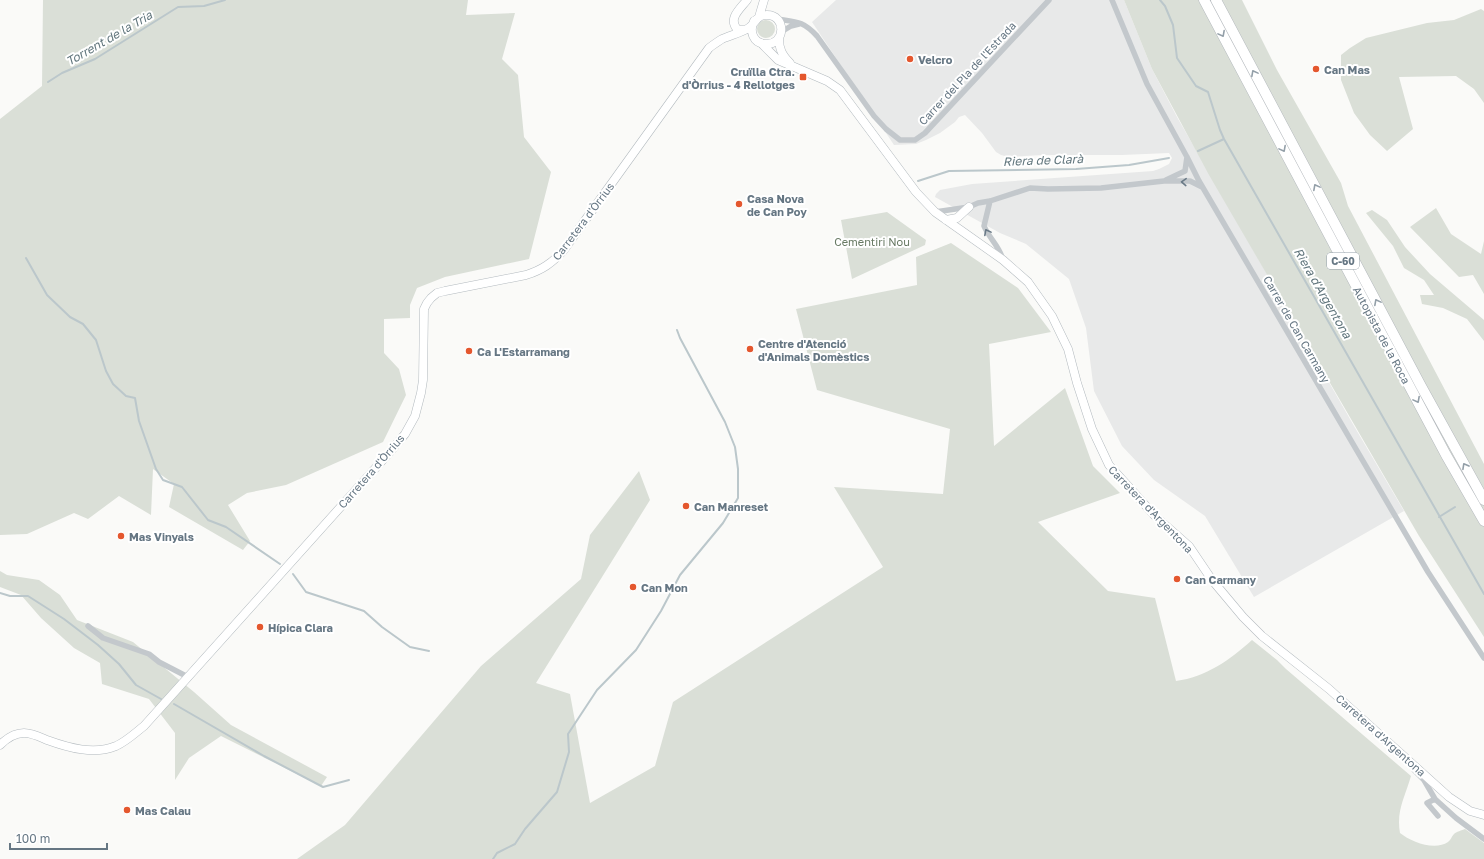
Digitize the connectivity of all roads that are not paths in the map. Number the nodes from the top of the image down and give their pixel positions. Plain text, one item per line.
1 (747, 0) edge
2 (764, 0) edge
3 (1049, 0) edge
4 (1112, 0) edge
5 (1204, 0) edge
6 (1216, 0) edge
7 (775, 17) junction
8 (756, 19) junction
9 (801, 23) junction
10 (741, 31) junction
11 (780, 35) junction
12 (754, 38) junction
13 (761, 43) junction
14 (792, 66) junction
15 (1187, 157) junction
16 (1164, 181) junction
17 (1203, 188) junction
18 (990, 201) junction
19 (969, 207) junction
20 (935, 212) junction
21 (946, 220) junction
22 (1003, 260) junction
23 (1484, 500) edge
24 (1484, 521) edge
25 (88, 626) dead end
26 (1484, 658) edge
27 (188, 676) junction
28 (0, 745) edge
29 (1404, 755) junction
30 (1435, 799) junction
31 (1470, 811) junction
32 (1484, 815) edge
33 (1438, 816) dead end
34 (1484, 822) edge
35 (1484, 839) edge

1 - 10 street
2 - 7 street
2 - 8 street
3 - 9 street, Carrer del Pla de l'Estrada
4 - 15 street, Carrer de Can Carmany
5 -> 24 highway, Autopista de la Roca / C-60
23 -> 6 highway, Autopista de la Roca / C-60
7 - 8 street
7 - 9 street, Carrer del Pla de l'Estrada
7 - 11 street
8 - 10 street, Carretera d'Òrrius
8 - 12 street
9 - 11 street
10 - 12 street
10 - 27 street, Carretera d'Òrrius
11 - 13 street
11 - 14 street
12 - 13 street
13 - 14 street
14 - 20 street, Carretera d'Argentona
15 - 16 street
15 - 17 street, Carrer de Can Carmany
17 -> 16 street
16 - 18 street
17 - 26 street, Carrer de Can Carmany
18 - 19 street
22 -> 18 street
19 - 20 street
19 - 21 street
20 - 21 street, Carretera d'Argentona
21 - 22 street, Carretera d'Argentona
22 - 29 street, Carretera d'Argentona
25 - 27 street
27 - 28 street, Carretera d'Òrrius
29 - 30 street
29 - 31 street, Carretera d'Argentona
30 - 33 street
30 - 35 street
31 - 32 street, Carretera d'Argentona
31 - 34 street

